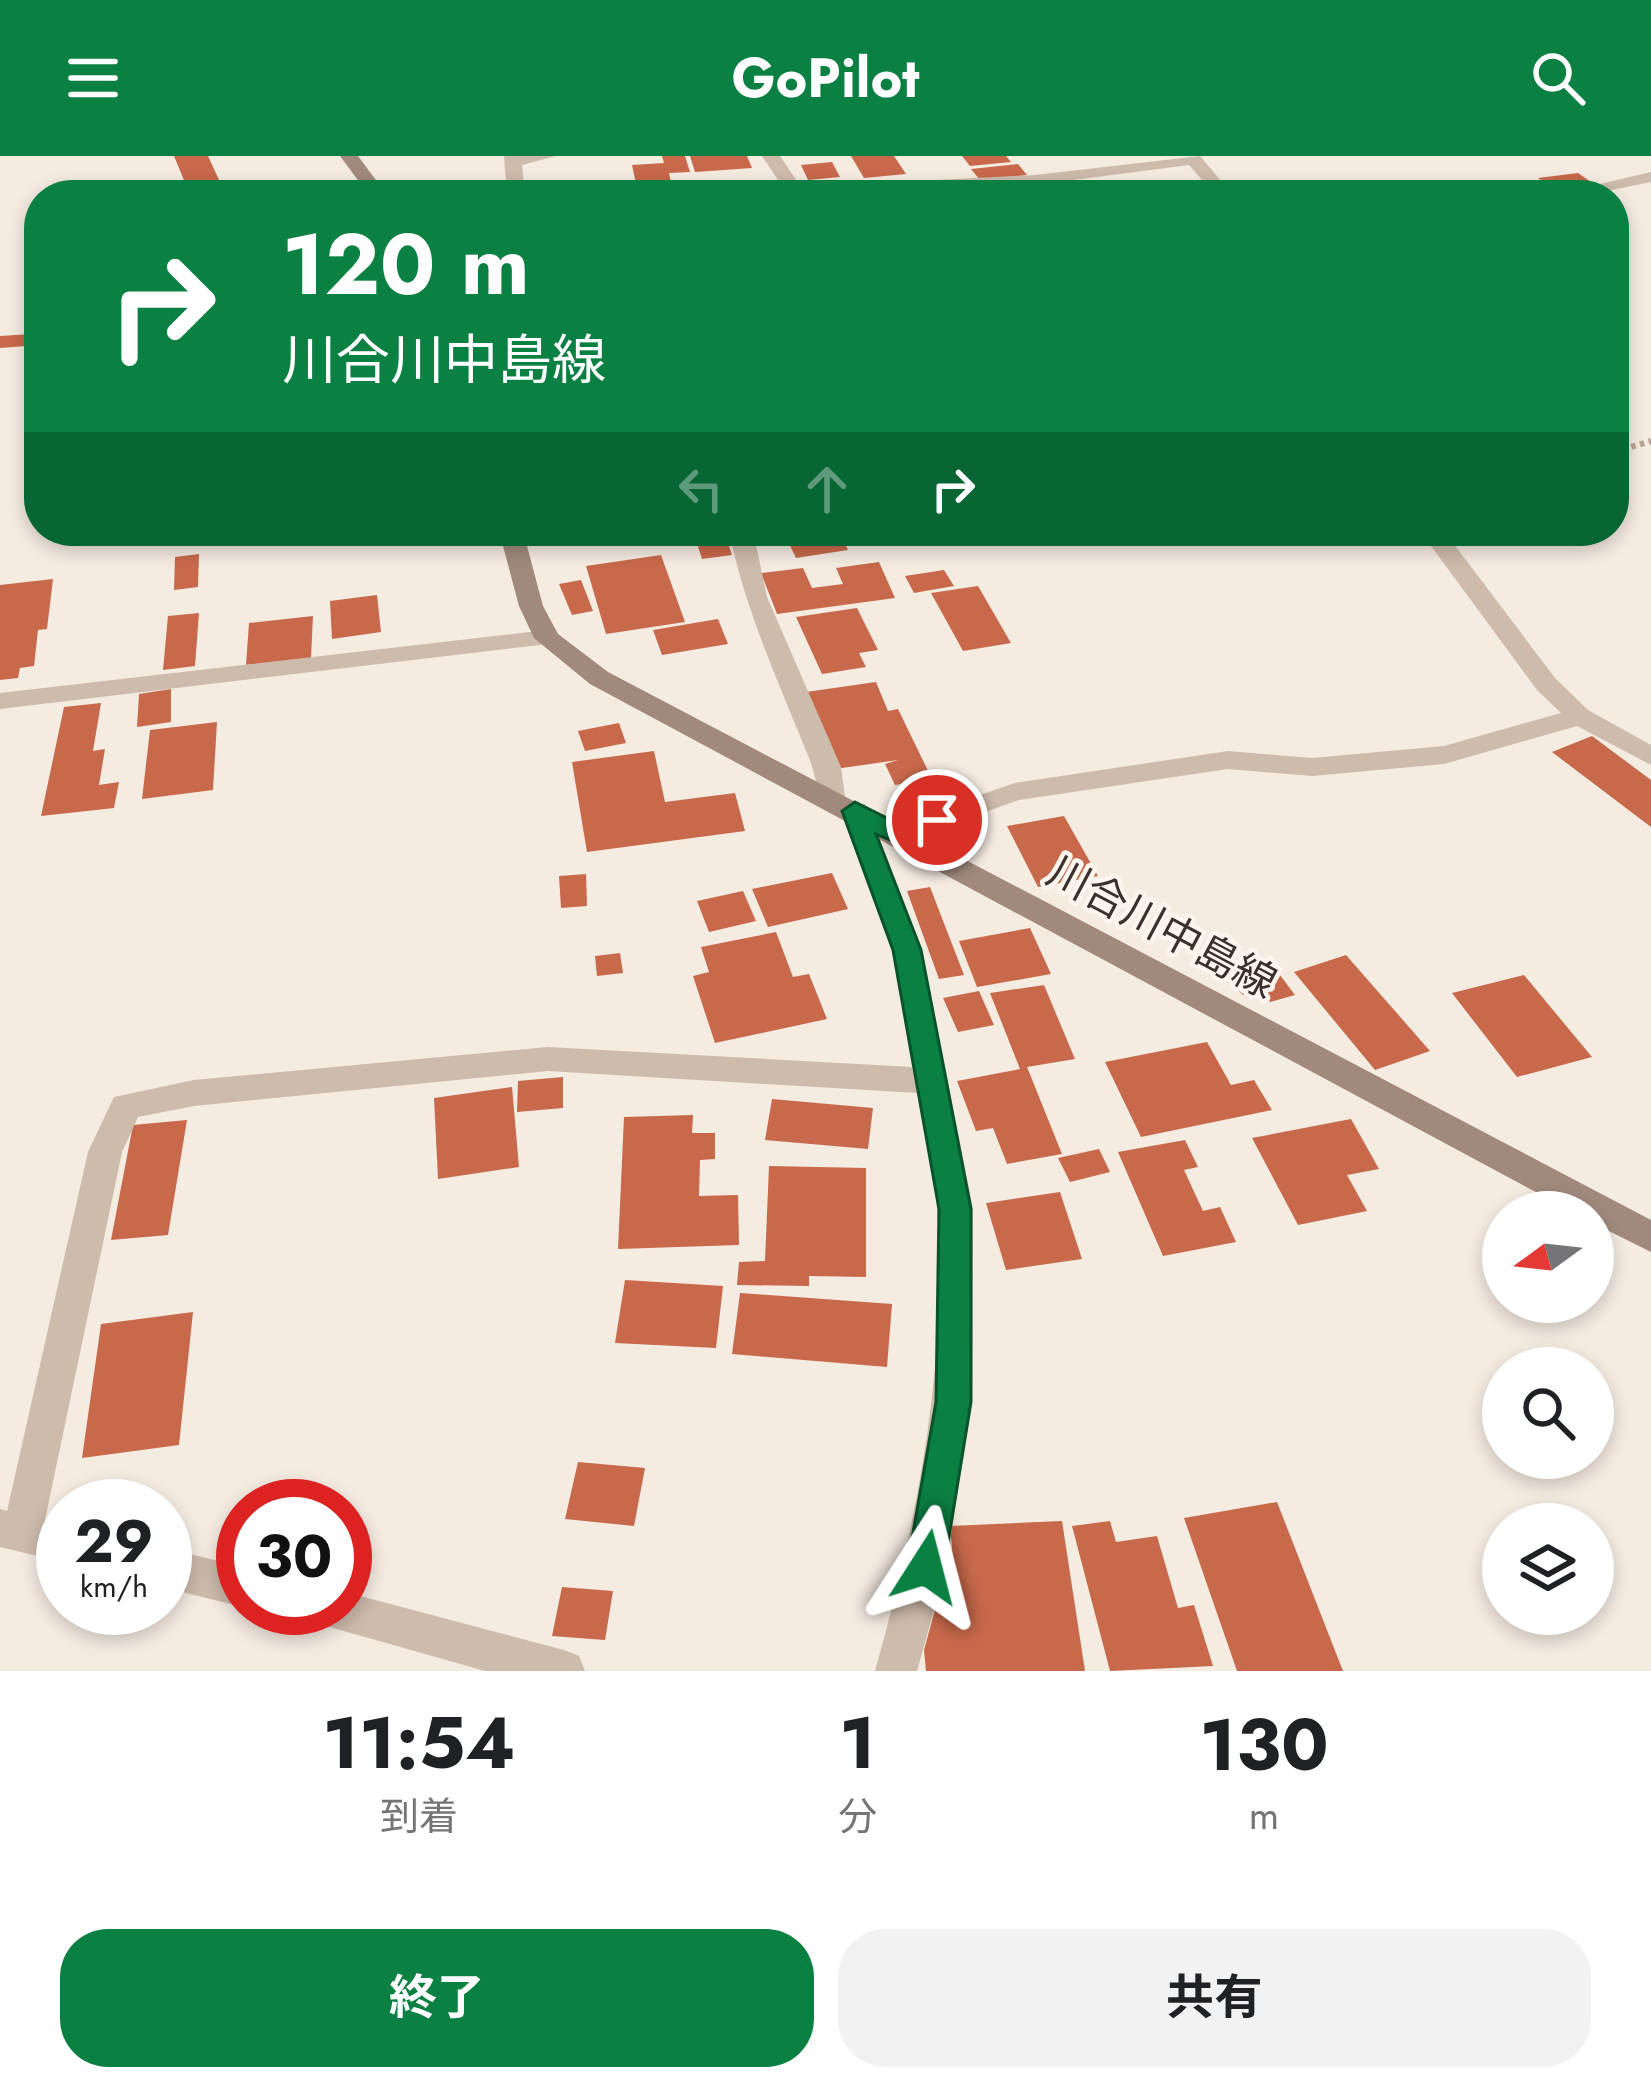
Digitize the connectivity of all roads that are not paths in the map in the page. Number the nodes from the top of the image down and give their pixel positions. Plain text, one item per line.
1 (547, 156) edge
2 (1192, 157) edge
3 (514, 159) edge
4 (1035, 180) edge
5 (1211, 180) edge
6 (516, 546) edge
7 (744, 546) edge
8 (1443, 546) edge
9 (548, 638) junction
10 (0, 701) edge
11 (1579, 716) junction
12 (1651, 756) edge
13 (845, 806) junction
14 (897, 834) junction
15 (933, 1082) junction
16 (1651, 1237) edge
17 (11, 1531) edge
18 (372, 1620) edge
19 (564, 1671) edge
20 (896, 1671) edge

1 - 3 street
2 - 4 street
2 - 5 street
6 - 9 main road, 川合川中島線
7 - 13 street
8 - 11 street
9 - 10 street
9 - 13 main road, 川合川中島線
11 - 12 street
11 - 14 street
13 - 14 main road, 川合川中島線
13 - 15 street
14 - 16 main road, 川合川中島線
15 - 17 street
15 - 20 street
18 - 19 street

